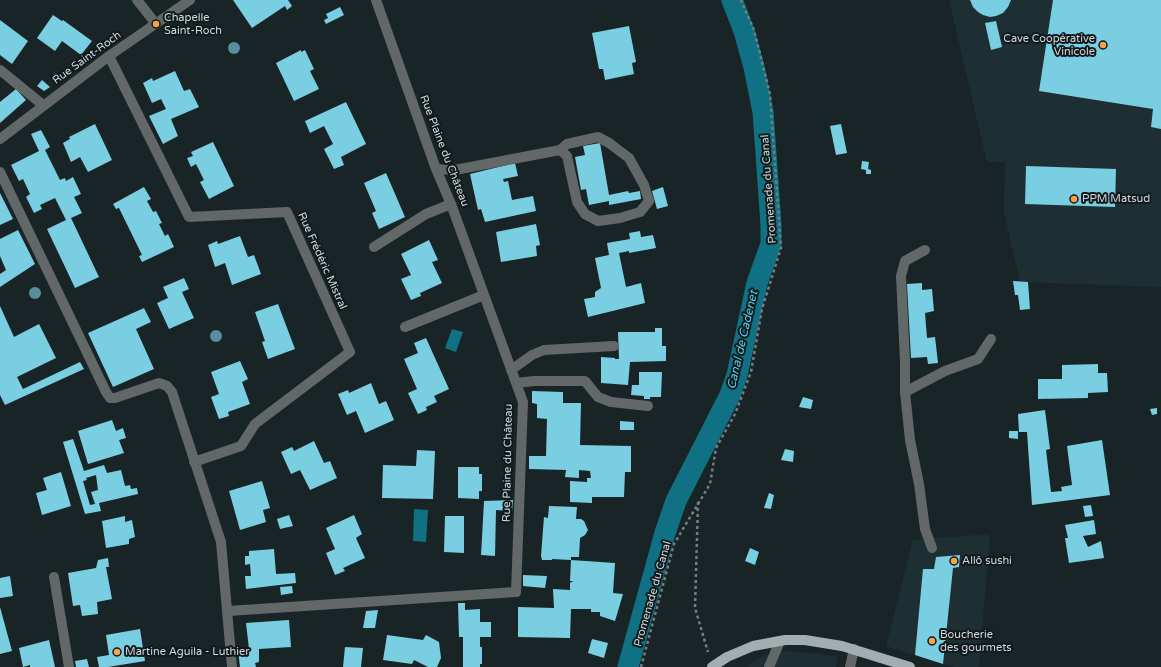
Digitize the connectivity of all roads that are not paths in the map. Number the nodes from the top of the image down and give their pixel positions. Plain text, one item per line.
1 (137, 0) edge
2 (190, 0) edge
3 (376, 0) edge
4 (177, 4) edge
5 (156, 24) junction
6 (109, 56) junction
7 (0, 70) edge
8 (43, 105) junction
9 (0, 138) edge
10 (560, 150) junction
11 (436, 169) junction
12 (0, 172) edge
13 (450, 204) junction
14 (374, 247) dead end
15 (925, 250) dead end
16 (484, 295) junction
17 (405, 327) dead end
18 (991, 339) dead end
19 (614, 346) dead end
20 (511, 370) junction
21 (516, 383) junction
22 (905, 392) junction
23 (648, 406) dead end
24 (194, 462) junction
25 (932, 548) dead end
26 (54, 577) dead end
27 (228, 611) junction
28 (780, 641) junction
29 (854, 649) junction
30 (713, 666) edge
31 (68, 667) edge
32 (232, 667) edge
33 (769, 667) edge
34 (850, 667) edge
35 (910, 667) edge

1 - 5 street
2 - 4 street, Rue Saint-Roch
3 - 11 street, Rue Plaine du Château
4 - 5 street, Rue Saint-Roch
5 - 6 street, Rue Saint-Roch
6 - 8 street, Rue Saint-Roch
6 - 24 street, Rue Frédéric Mistral
7 - 8 street
8 - 9 street, Rue Saint-Roch
10 - 10 street
10 - 11 street
11 - 13 street, Rue Plaine du Château
12 - 24 street
13 - 14 street
13 - 16 street, Rue Plaine du Château
15 - 22 street
16 - 17 street
16 - 20 street, Rue Plaine du Château
18 - 22 street
19 - 20 street
20 - 21 street, Rue Plaine du Château
21 - 23 street
21 - 27 street, Rue Plaine du Château
22 - 25 street
24 - 27 street
26 - 31 street
27 - 32 street
28 - 29 main road
28 - 30 main road
28 - 33 street
29 - 34 street
29 - 35 main road

